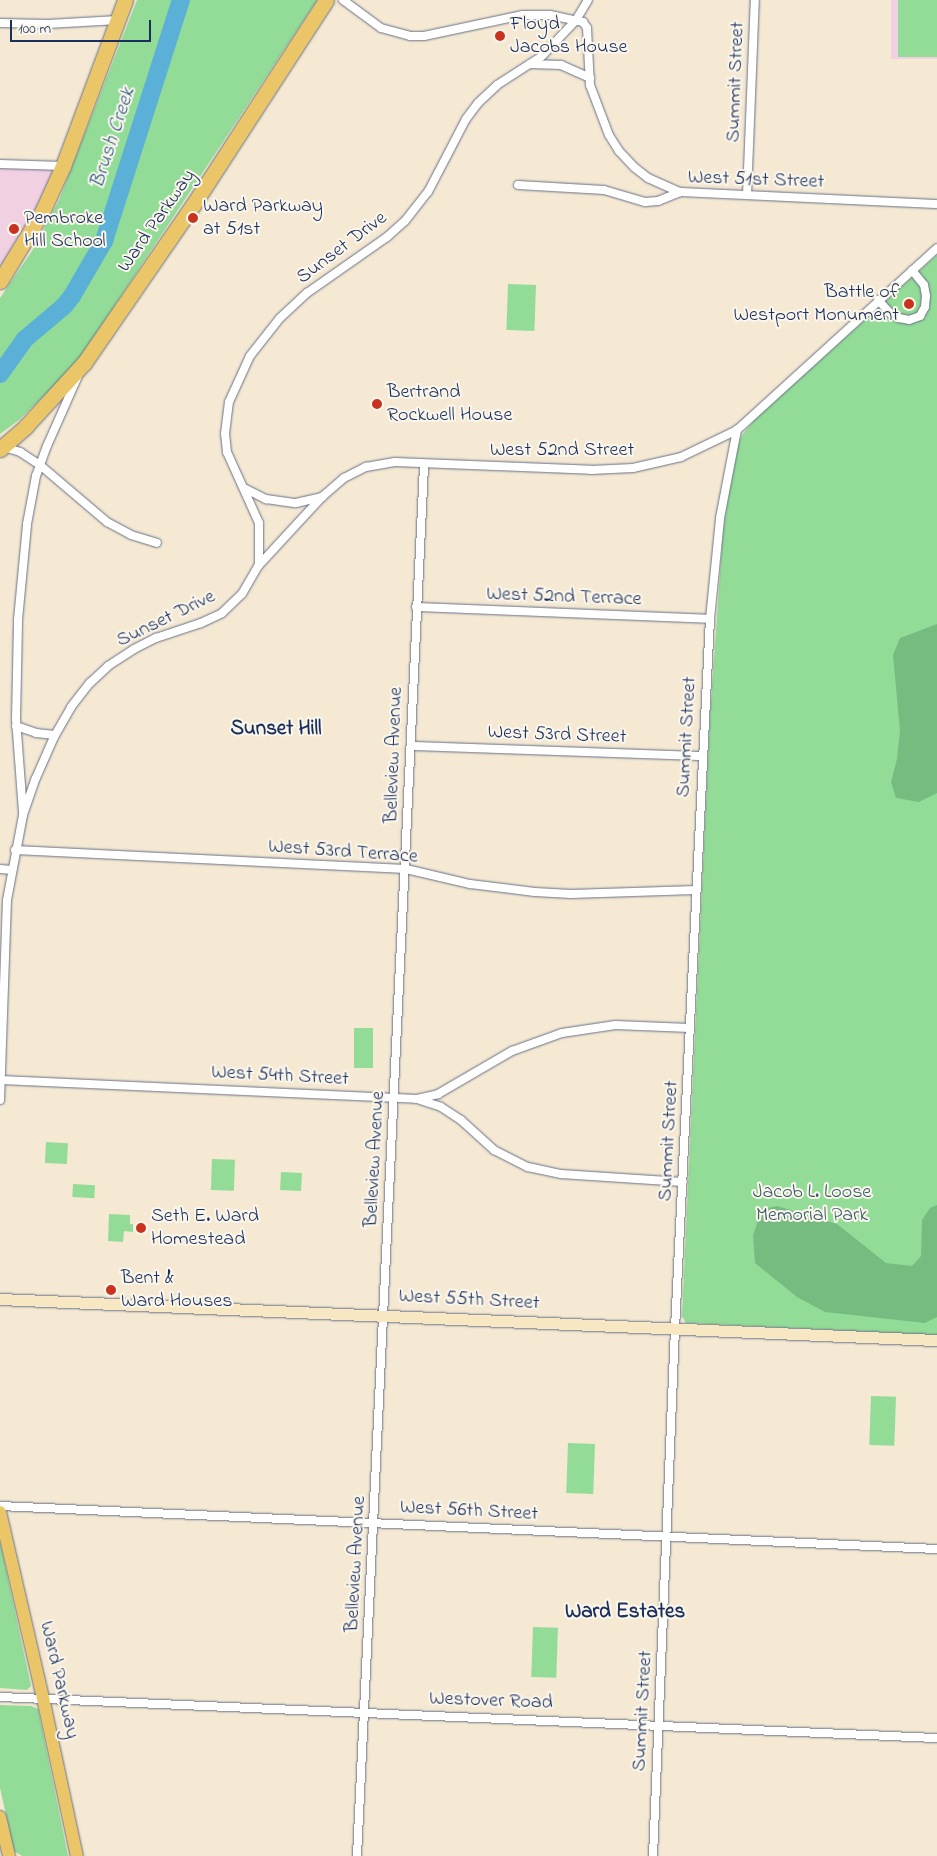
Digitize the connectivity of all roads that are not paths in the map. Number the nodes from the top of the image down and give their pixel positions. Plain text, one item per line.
1 (125, 0) edge
2 (326, 0) edge
3 (343, 0) edge
4 (588, 0) edge
5 (755, 0) edge
6 (118, 20) junction
7 (576, 20) junction
8 (0, 23) edge
9 (530, 64) junction
10 (590, 78) junction
11 (0, 164) edge
12 (63, 166) junction
13 (518, 185) dead end
14 (680, 192) junction
15 (747, 195) junction
16 (937, 204) edge
17 (937, 248) edge
18 (912, 270) junction
19 (0, 281) edge
20 (878, 300) junction
21 (84, 363) junction
22 (737, 430) junction
23 (2, 448) edge
24 (424, 464) junction
25 (40, 465) junction
26 (244, 488) junction
27 (322, 496) junction
28 (157, 543) dead end
29 (259, 565) junction
30 (416, 607) junction
31 (710, 619) junction
32 (16, 726) junction
33 (55, 735) junction
34 (411, 746) junction
35 (702, 756) junction
36 (23, 815) junction
37 (15, 850) junction
38 (406, 869) junction
39 (0, 870) edge
40 (12, 870) junction
41 (696, 890) junction
42 (690, 1028) junction
43 (1, 1080) edge
44 (395, 1097) junction
45 (418, 1099) junction
46 (0, 1100) edge
47 (683, 1182) junction
48 (0, 1299) edge
49 (382, 1315) junction
50 (675, 1329) junction
51 (937, 1340) edge
52 (0, 1506) edge
53 (0, 1512) edge
54 (374, 1523) junction
55 (667, 1536) junction
56 (937, 1549) edge
57 (0, 1696) edge
58 (43, 1698) junction
59 (363, 1712) junction
60 (659, 1725) junction
61 (937, 1738) edge
62 (0, 1817) edge
63 (9, 1856) edge
64 (77, 1856) edge
65 (357, 1856) edge
66 (653, 1856) edge

1 - 6 highway
2 - 21 highway, Ward Parkway
3 - 7 street
4 - 7 street, Sunset Drive
5 - 15 street, Summit Street
6 - 8 street
6 - 12 highway
7 - 9 street, Sunset Drive
7 - 10 street
9 - 10 street
9 - 26 street, Sunset Drive
10 - 14 street
11 - 12 street
12 - 19 highway
13 - 14 street, West 51st Street
14 - 15 street, West 51st Street
15 - 16 street, West 51st Street
17 - 18 street, West 52nd Street
18 - 20 street, West 52nd Street
18 - 20 street
20 - 22 street, West 52nd Street
21 - 23 highway, Ward Parkway
21 - 25 street
22 - 24 street, West 52nd Street
22 - 31 street, Summit Street
23 - 25 street
24 - 27 street, West 52nd Street
24 - 30 street, Belleview Avenue
25 - 28 street
25 - 32 street
26 - 27 street, West 52nd Street
26 - 29 street, Sunset Drive
27 - 29 street, Sunset Drive
29 - 33 street, Sunset Drive
30 - 31 street, West 52nd Terrace
30 - 34 street, Belleview Avenue
31 - 35 street, Summit Street
32 - 33 street
32 - 36 street
33 - 36 street, Sunset Drive
34 - 35 street, West 53rd Street
34 - 38 street, Belleview Avenue
35 - 41 street, Summit Street
36 - 37 street, Sunset Drive
37 - 38 street, West 53rd Terrace
37 - 40 street, Sunset Drive
38 - 41 street, West 53rd Terrace
38 - 44 street, Belleview Avenue
39 - 40 street
40 - 43 street, Sunset Drive
41 - 42 street, Summit Street
42 - 45 street, West 54th Street
42 - 47 street, Summit Street
43 - 44 street, West 54th Street
43 - 46 street, Sunset Drive
44 - 45 street, West 54th Street
44 - 49 street, Belleview Avenue
45 - 47 street
47 - 50 street, Summit Street
48 - 49 main road, West 55th Street
49 - 50 main road, West 55th Street
49 - 54 street, Belleview Avenue
50 - 51 main road, West 55th Street
50 - 55 street, Summit Street
52 - 54 street, West 56th Street
53 - 58 main road, Ward Parkway
54 - 55 street, West 56th Street
54 - 59 street, Belleview Avenue
55 - 56 street, West 56th Street
55 - 60 street, Summit Street
57 - 58 street, Westover Road
58 - 59 street, Westover Road
58 - 64 main road, Ward Parkway
59 - 60 street, Westover Road
59 - 65 street, Belleview Avenue
60 - 61 street, Westover Road
60 - 66 street, Summit Street
62 - 63 main road

